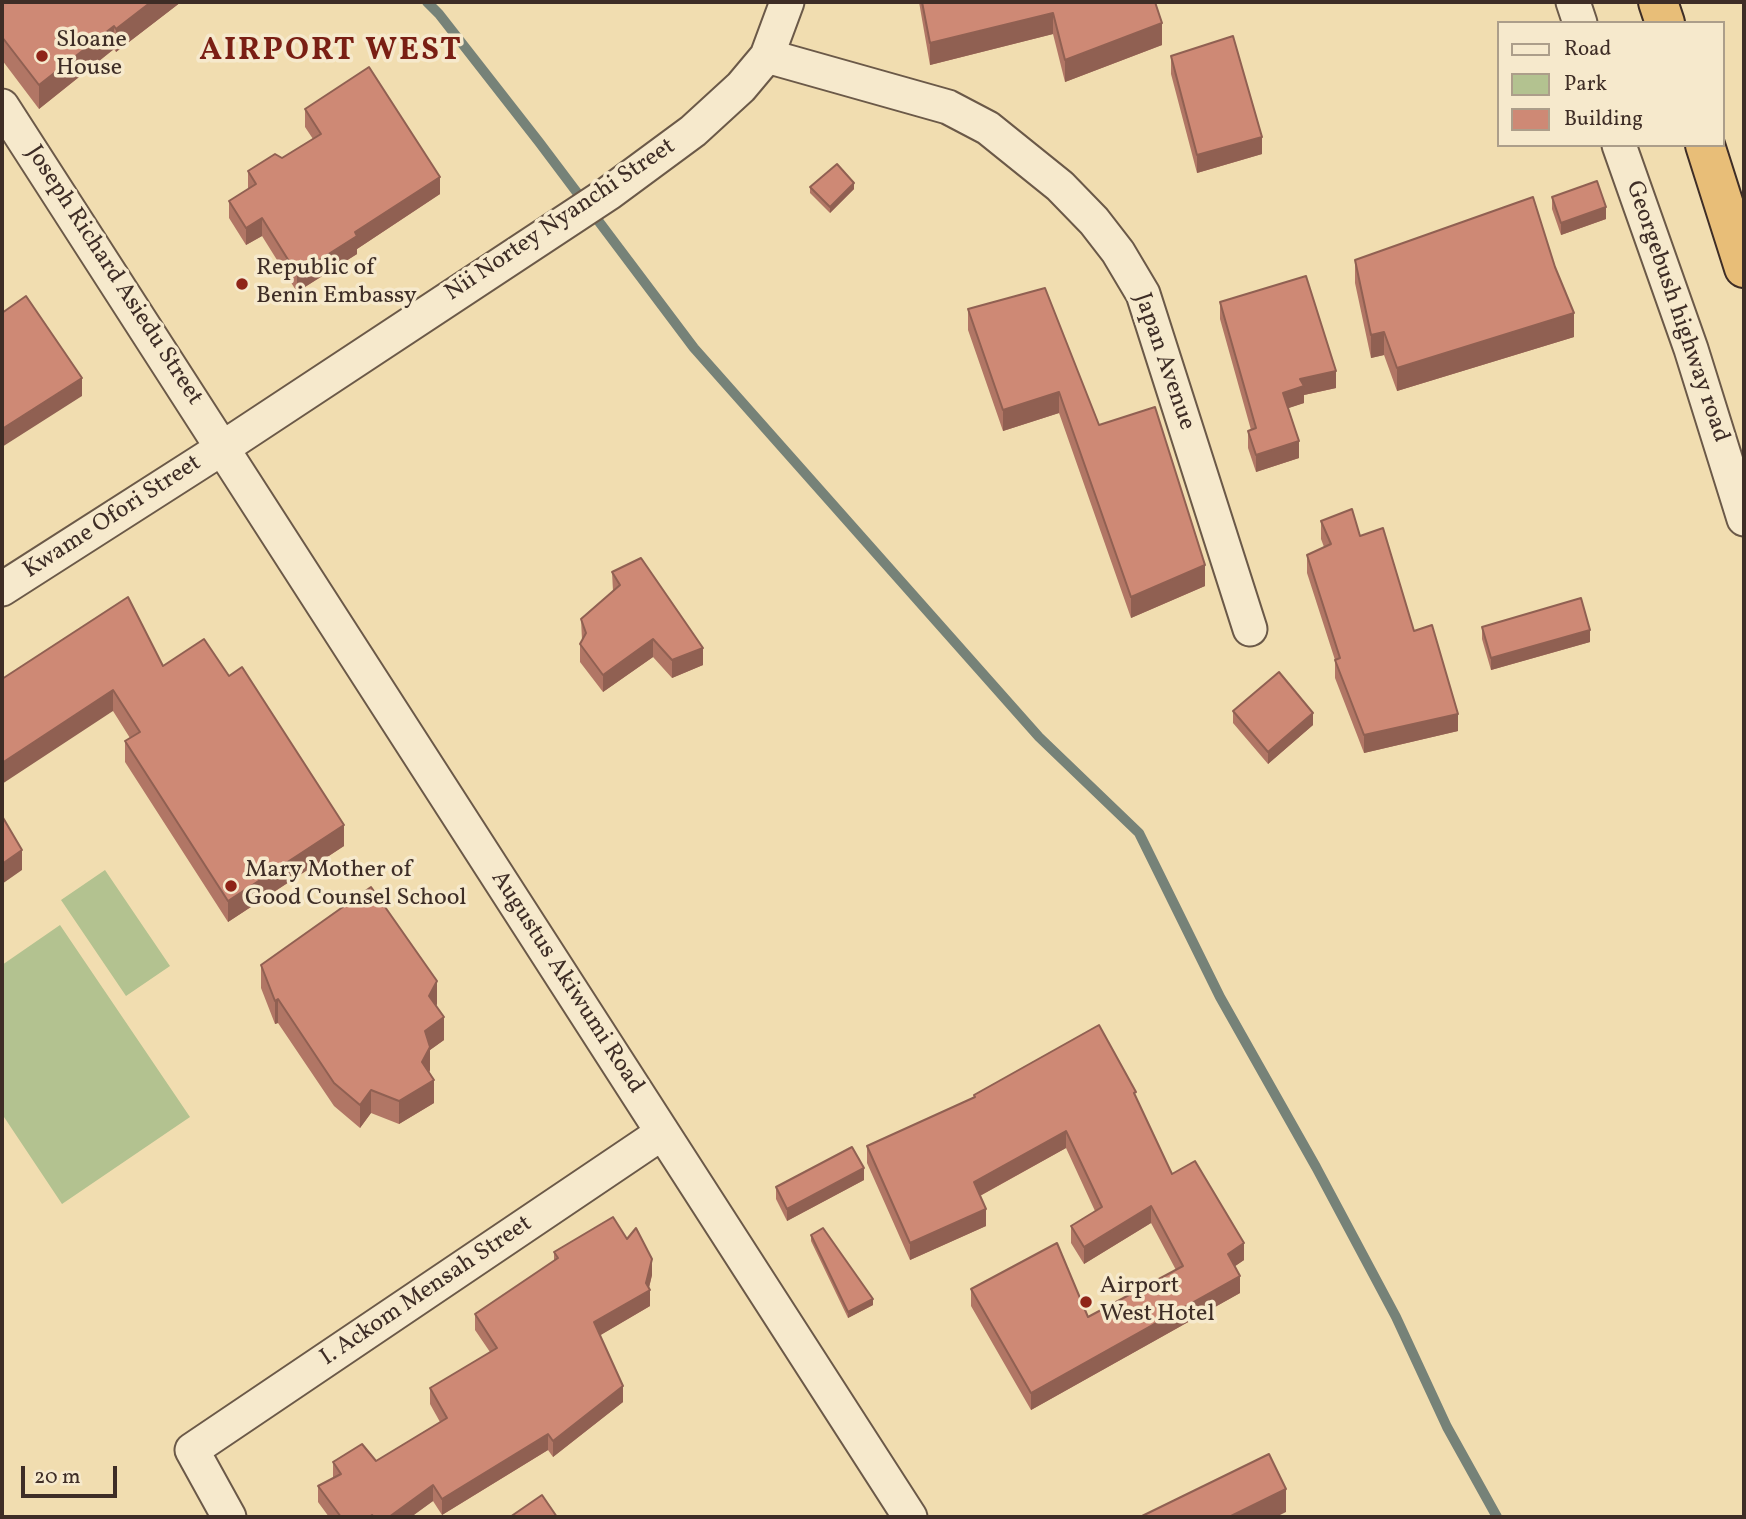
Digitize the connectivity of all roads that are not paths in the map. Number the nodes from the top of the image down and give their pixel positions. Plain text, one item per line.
1 (787, 2) edge
2 (1573, 2) edge
3 (1658, 2) edge
4 (1579, 21) edge
5 (1664, 21) edge
6 (766, 56) junction
7 (2, 106) edge
8 (1620, 147) edge
9 (1705, 147) edge
10 (1744, 268) edge
11 (224, 447) junction
12 (1744, 519) edge
13 (2, 589) edge
14 (1251, 628) dead end
15 (662, 1133) junction
16 (229, 1517) edge
17 (911, 1517) edge

1 - 6 street, Nii Nortey Nyanchi Street
2 - 4 street
3 - 5 highway
6 - 11 street, Nii Nortey Nyanchi Street
6 - 14 street, Japan Avenue
7 - 11 street, Joseph Richard Asiedu Street
8 - 12 street, Georgebush highway road
9 - 10 highway
11 - 13 street, Kwame Ofori Street
11 - 15 street, Augustus Akiwumi Road
15 - 16 street, I. Ackom Mensah Street
15 - 17 street, Augustus Akiwumi Road

